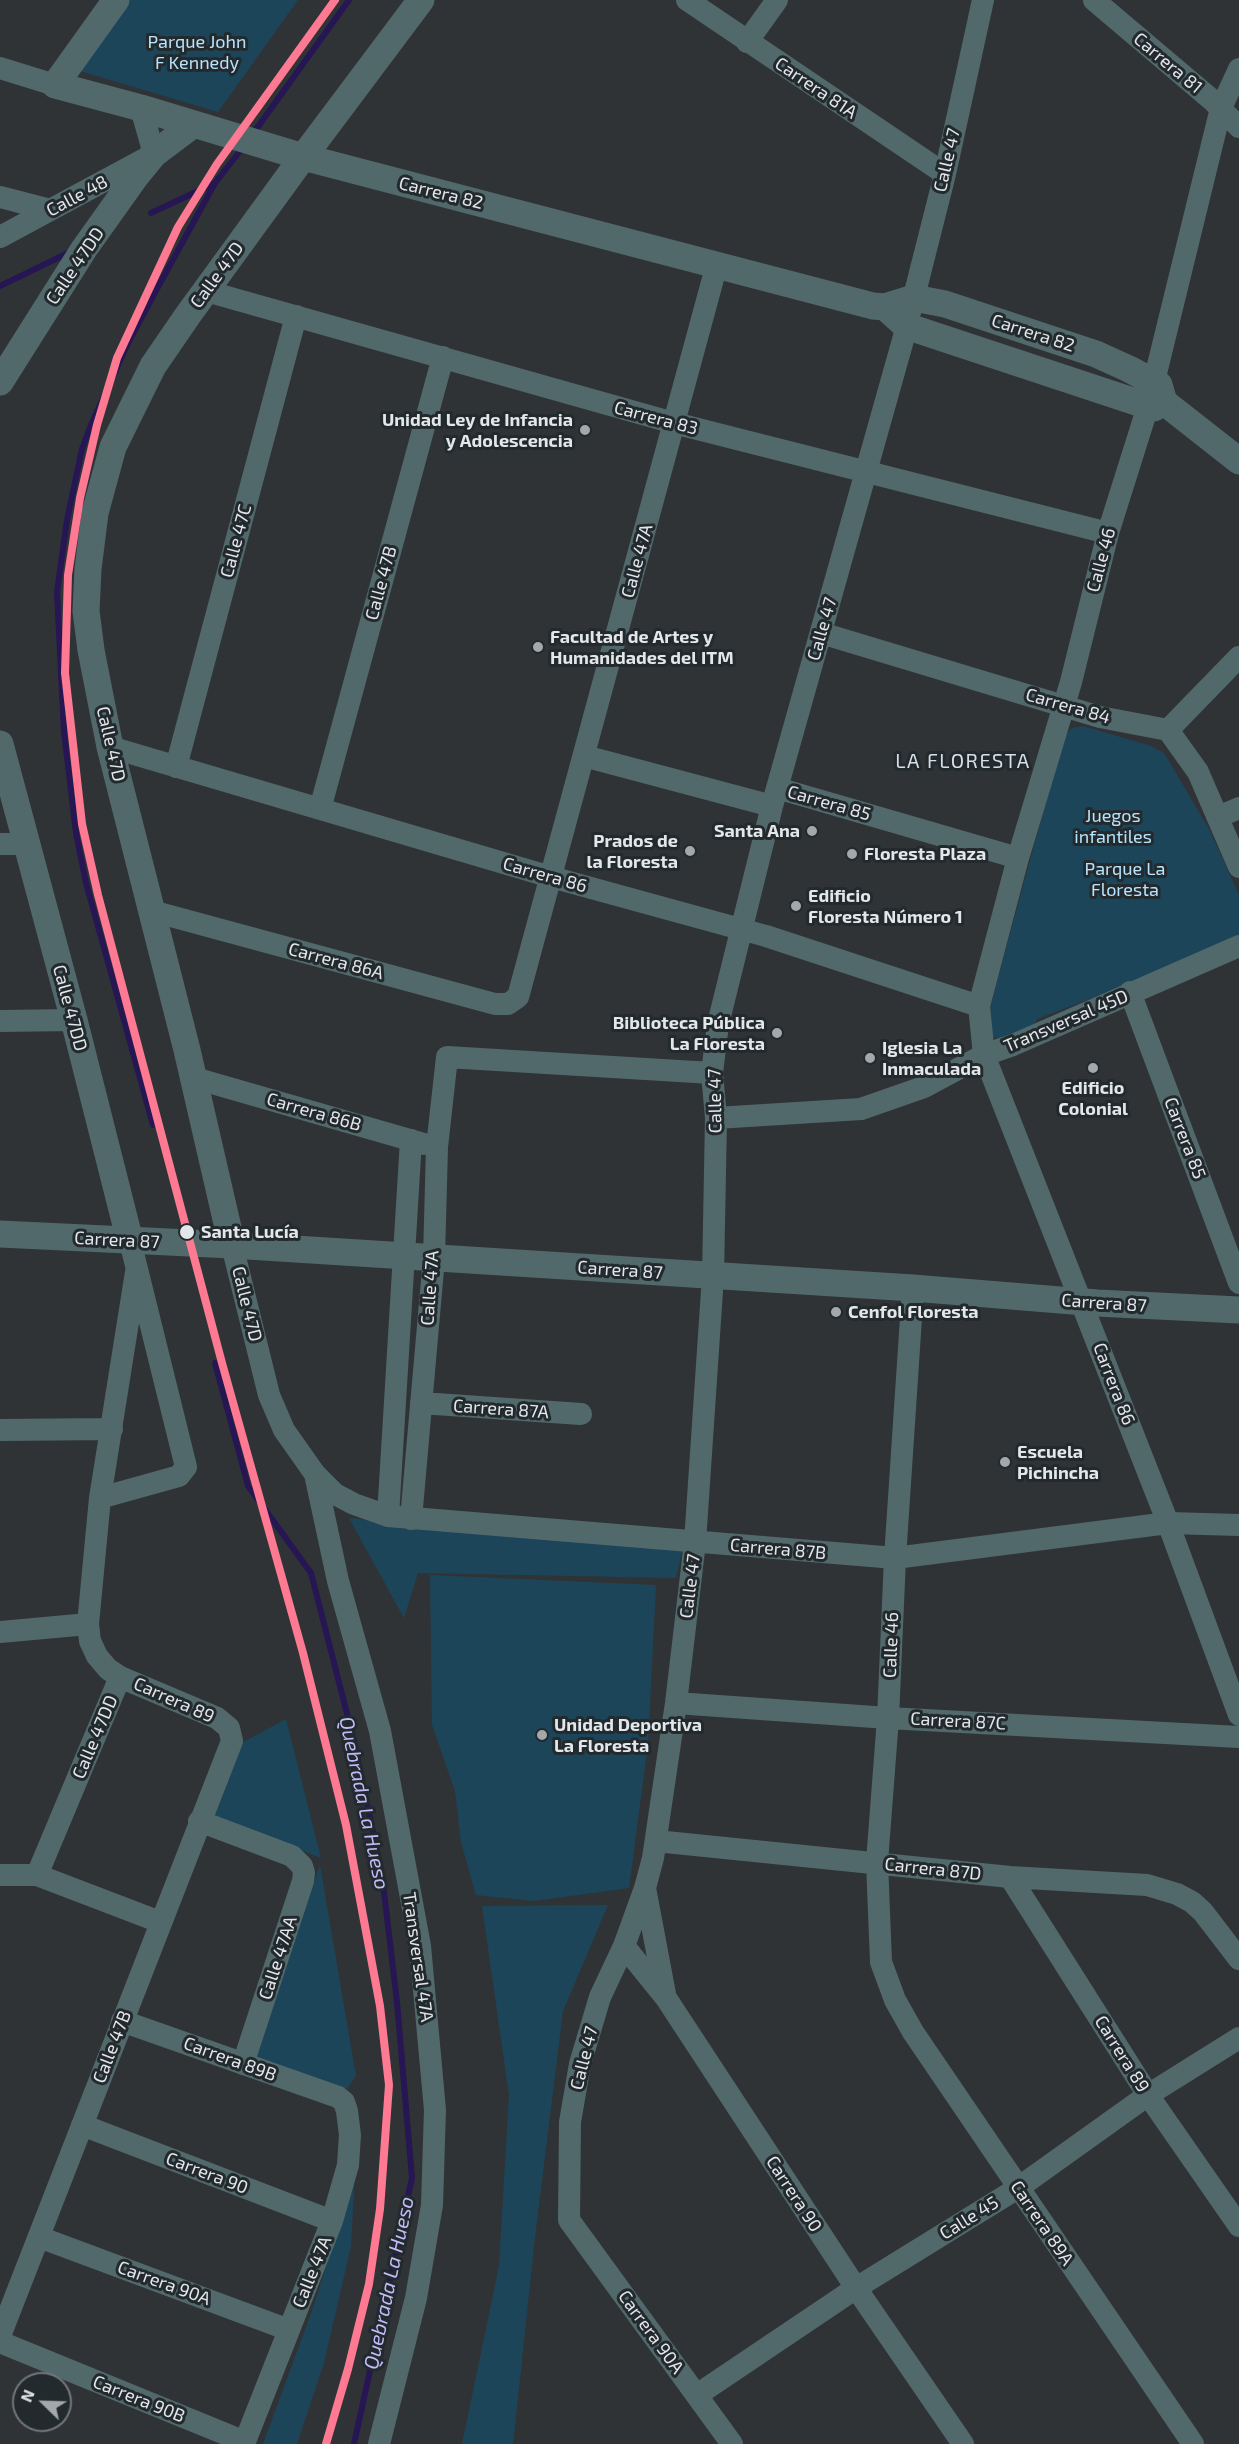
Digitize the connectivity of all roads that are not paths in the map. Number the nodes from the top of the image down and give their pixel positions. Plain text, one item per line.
1 (116, 0) edge
2 (421, 0) edge
3 (687, 0) edge
4 (777, 0) edge
5 (983, 0) edge
6 (1094, 0) edge
7 (747, 42) junction
8 (0, 68) edge
9 (1239, 69) edge
10 (55, 85) junction
11 (141, 108) junction
12 (1221, 108) junction
13 (203, 127) junction
14 (1239, 127) edge
15 (154, 154) junction
16 (303, 157) junction
17 (945, 174) junction
18 (0, 196) edge
19 (50, 210) junction
20 (0, 237) edge
21 (717, 264) junction
22 (206, 291) junction
23 (914, 298) junction
24 (885, 308) junction
25 (296, 316) junction
26 (906, 326) junction
27 (442, 357) junction
28 (0, 381) edge
29 (1155, 397) junction
30 (674, 423) junction
31 (1239, 461) edge
32 (865, 473) junction
33 (1108, 533) junction
34 (821, 633) junction
35 (1239, 657) edge
36 (1064, 706) junction
37 (1168, 730) junction
38 (0, 744) edge
39 (110, 747) junction
40 (584, 756) junction
41 (176, 767) junction
42 (774, 797) junction
43 (1239, 808) edge
44 (320, 809) junction
45 (1218, 817) junction
46 (13, 844) edge
47 (1018, 858) junction
48 (1239, 867) edge
49 (551, 878) junction
50 (152, 911) junction
51 (740, 928) junction
52 (1239, 946) edge
53 (1130, 992) junction
54 (518, 997) joint
55 (979, 1006) junction
56 (74, 1020) junction
57 (0, 1021) edge
58 (984, 1055) junction
59 (712, 1074) junction
60 (191, 1077) junction
61 (716, 1118) junction
62 (411, 1140) junction
63 (437, 1147) junction
64 (0, 1234) edge
65 (130, 1241) junction
66 (232, 1245) junction
67 (405, 1256) junction
68 (434, 1258) junction
69 (136, 1272) junction
70 (713, 1276) junction
71 (1239, 1284) edge
72 (913, 1288) junction
73 (1083, 1302) junction
74 (1239, 1310) edge
75 (421, 1403) junction
76 (581, 1414) dead end
77 (112, 1429) junction
78 (0, 1430) edge
79 (315, 1474) junction
80 (100, 1498) junction
81 (387, 1516) junction
82 (411, 1519) junction
83 (1168, 1523) junction
84 (1239, 1525) edge
85 (695, 1542) junction
86 (895, 1558) junction
87 (88, 1624) junction
88 (0, 1632) edge
89 (120, 1677) junction
90 (676, 1702) junction
91 (1239, 1715) edge
92 (888, 1718) junction
93 (1239, 1737) edge
94 (224, 1758) joint
95 (199, 1821) junction
96 (656, 1842) junction
97 (878, 1862) junction
98 (0, 1875) edge
99 (37, 1875) junction
100 (1010, 1877) junction
101 (645, 1888) junction
102 (160, 1922) junction
103 (624, 1946) junction
104 (1239, 1959) edge
105 (666, 1998) junction
106 (895, 2000) joint
107 (122, 2021) junction
108 (1239, 2038) edge
109 (243, 2064) junction
110 (1148, 2095) junction
111 (338, 2097) joint
112 (82, 2125) junction
113 (1018, 2188) junction
114 (569, 2220) joint
115 (332, 2221) junction
116 (1239, 2226) edge
117 (39, 2237) junction
118 (856, 2288) junction
119 (289, 2330) junction
120 (0, 2336) edge
121 (0, 2342) edge
122 (698, 2395) junction
123 (244, 2443) edge
124 (379, 2444) edge
125 (732, 2444) edge
126 (963, 2444) edge
127 (1193, 2444) edge

1 - 10 street
2 - 16 street, Calle 47D
3 - 7 street, Carrera 81A
4 - 7 street
5 - 17 street, Calle 47
6 - 12 street, Carrera 81
7 - 17 street, Carrera 81A
8 - 10 street, Carrera 82
9 - 12 street, Calle 46
10 - 11 street, Carrera 82
11 - 13 street, Carrera 82
11 - 15 street
12 - 14 street, Carrera 81
12 - 29 street, Calle 46
13 - 15 street, Calle 47DD
13 - 16 street, Carrera 82
15 - 19 street, Calle 48
15 - 28 street, Calle 47DD
16 - 21 street, Carrera 82
16 - 22 street, Calle 47D
17 - 23 street, Calle 47
18 - 19 street
19 - 20 street, Calle 48
21 - 24 street, Carrera 82
21 - 30 street, Calle 47A
22 - 25 street, Carrera 83
22 - 39 street, Calle 47D
23 - 24 street, Carrera 82
23 - 26 street, Calle 47
23 - 29 street, Carrera 82
24 - 26 street, Carrera 82
25 - 27 street, Carrera 83
25 - 41 street, Calle 47C
26 - 29 street, Carrera 82
26 - 32 street, Calle 47
27 - 30 street, Carrera 83
27 - 44 street, Calle 47B
29 - 31 street, Carrera 82
29 - 33 street, Calle 46
30 - 32 street, Carrera 83
30 - 40 street, Calle 47A
32 - 33 street, Carrera 83
32 - 34 street, Calle 47
33 - 36 street, Calle 46
34 - 36 street, Carrera 84
34 - 42 street, Calle 47
35 - 37 street
36 - 37 street, Carrera 84
36 - 47 street, Calle 46
37 - 45 street
38 - 46 street, Calle 47DD
39 - 41 street, Carrera 86
39 - 50 street, Calle 47D
40 - 42 street, Carrera 85
40 - 49 street, Calle 47A
41 - 44 street, Carrera 86
42 - 47 street, Carrera 85
42 - 51 street, Calle 47
43 - 45 street
44 - 49 street, Carrera 86
45 - 48 street
46 - 56 street, Calle 47DD
47 - 55 street, Calle 46
49 - 51 street, Carrera 86
49 - 54 street, Calle 47A
50 - 54 street, Carrera 86A
50 - 60 street, Calle 47D
51 - 55 street, Carrera 86
51 - 59 street, Calle 47
52 - 53 street, Transversal 45D
53 - 58 street, Transversal 45D
53 - 71 street, Carrera 85
55 - 58 street, Calle 46
56 - 57 street
56 - 65 street, Calle 47DD
58 - 61 street, Transversal 45D
58 - 73 street, Carrera 86
59 - 61 street, Calle 47
59 - 63 street, Calle 47A
60 - 62 street, Carrera 86B
60 - 66 street, Calle 47D
61 - 70 street, Calle 47
62 - 63 street, Carrera 86B
62 - 67 street, Calle 47A
63 - 68 street, Calle 47A
64 - 65 street, Carrera 87
65 - 66 street, Carrera 87
65 - 69 street, Calle 47DD
66 - 67 street, Carrera 87
66 - 79 street, Calle 47D
67 - 68 street, Carrera 87
67 - 81 street, Calle 47A
68 - 70 street, Carrera 87
68 - 75 street, Calle 47A
69 - 77 street, Calle 47DD
69 - 80 street, Calle 47DD
70 - 72 street, Carrera 87
70 - 85 street, Calle 47
72 - 73 street, Carrera 87
72 - 86 street, Calle 46
73 - 74 street, Carrera 87
73 - 83 street, Carrera 86
75 - 76 street, Carrera 87A
75 - 82 street, Calle 47A
77 - 78 street
77 - 80 street, Calle 47DD
79 - 81 street, Calle 47D
79 - 124 street, Transversal 47A
80 - 87 street, Calle 47DD
81 - 82 street, Carrera 87B
82 - 85 street, Carrera 87B
83 - 84 street, Carrera 87B
83 - 86 street, Carrera 87B
83 - 91 street, Carrera 86
85 - 86 street, Carrera 87B
85 - 90 street, Calle 47
86 - 92 street, Calle 46
87 - 88 street
87 - 89 street, Calle 47DD
89 - 94 street, Carrera 89
89 - 99 street, Calle 47DD
90 - 92 street, Carrera 87C
90 - 96 street, Calle 47
92 - 93 street, Carrera 87C
92 - 97 street, Calle 46
94 - 95 street, Calle 47B
95 - 102 street, Calle 47B
95 - 109 street, Calle 47AA
96 - 97 street, Carrera 87D
96 - 101 street, Calle 47
97 - 100 street, Carrera 87D
97 - 106 street, Calle 46
98 - 99 street
99 - 102 street
100 - 104 street, Carrera 87D
100 - 110 street, Carrera 89
101 - 103 street, Calle 47
101 - 105 street
102 - 107 street, Calle 47B
103 - 105 street, Carrera 90
103 - 114 street, Calle 47
105 - 118 street, Carrera 90
106 - 113 street, Carrera 89A
107 - 109 street, Carrera 89B
107 - 112 street, Calle 47B
108 - 110 street, Calle 45
109 - 111 street, Carrera 89B
110 - 113 street, Calle 45
110 - 116 street, Carrera 89
111 - 115 street, Calle 47A
112 - 115 street, Carrera 90
112 - 117 street, Calle 47B
113 - 118 street, Calle 45
113 - 127 street, Carrera 89A
114 - 122 street, Carrera 90A
115 - 119 street, Calle 47A
117 - 119 street, Carrera 90A
117 - 120 street, Calle 47B
118 - 122 street, Calle 45
118 - 126 street, Carrera 90
119 - 123 street, Calle 47A
121 - 123 street, Carrera 90B
122 - 125 street, Carrera 90A

